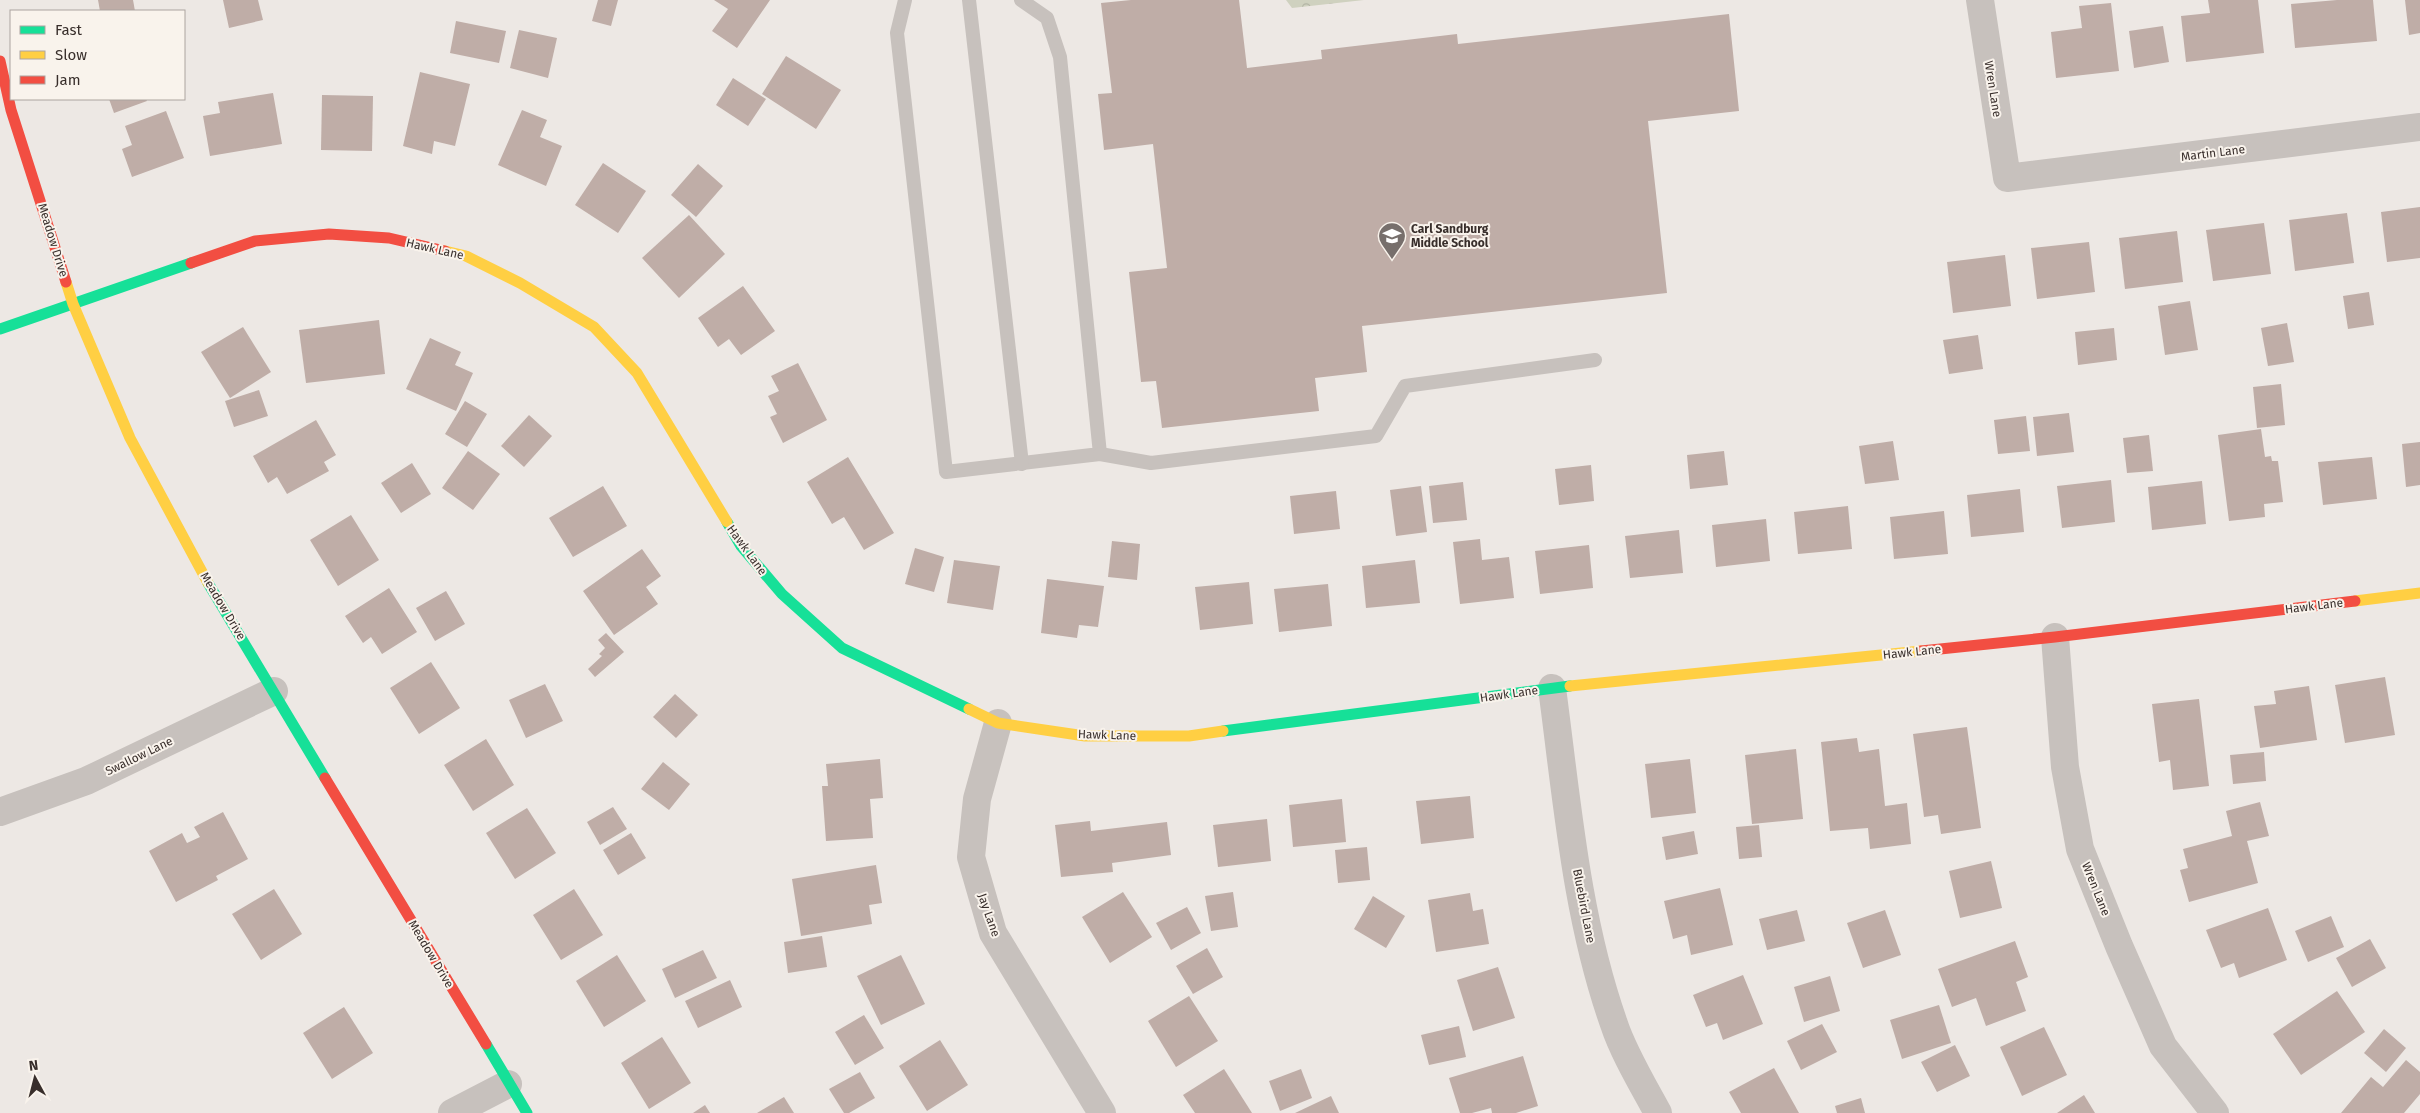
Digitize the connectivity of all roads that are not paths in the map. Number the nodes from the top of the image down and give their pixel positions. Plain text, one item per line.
1 (905, 0) edge
2 (969, 0) edge
3 (1021, 0) edge
4 (1980, 0) edge
5 (0, 61) edge
6 (2420, 127) edge
7 (2007, 178) joint
8 (73, 304) junction
9 (0, 329) edge
10 (1594, 360) dead end
11 (1100, 454) junction
12 (1022, 464) junction
13 (2420, 593) edge
14 (2055, 637) junction
15 (1552, 688) junction
16 (274, 691) junction
17 (998, 723) junction
18 (0, 812) edge
19 (508, 1084) junction
20 (452, 1113) edge
21 (527, 1113) edge
22 (1102, 1113) edge
23 (1658, 1113) edge
24 (2216, 1113) edge

1 - 12 lane
2 - 12 lane
3 - 11 lane
4 - 7 street, Wren Lane
5 - 8 street, Meadow Drive
6 - 7 street, Martin Lane
8 - 9 street, Hawk Lane
8 - 16 street, Meadow Drive
8 - 17 street, Hawk Lane
10 - 11 lane
11 - 12 lane
13 - 14 street, Hawk Lane
14 - 15 street, Hawk Lane
14 - 24 street, Wren Lane
15 - 17 street, Hawk Lane
15 - 23 street, Bluebird Lane
16 - 18 street, Swallow Lane
16 - 19 street, Meadow Drive
17 - 22 street, Jay Lane
19 - 20 street
19 - 21 street, Meadow Drive

